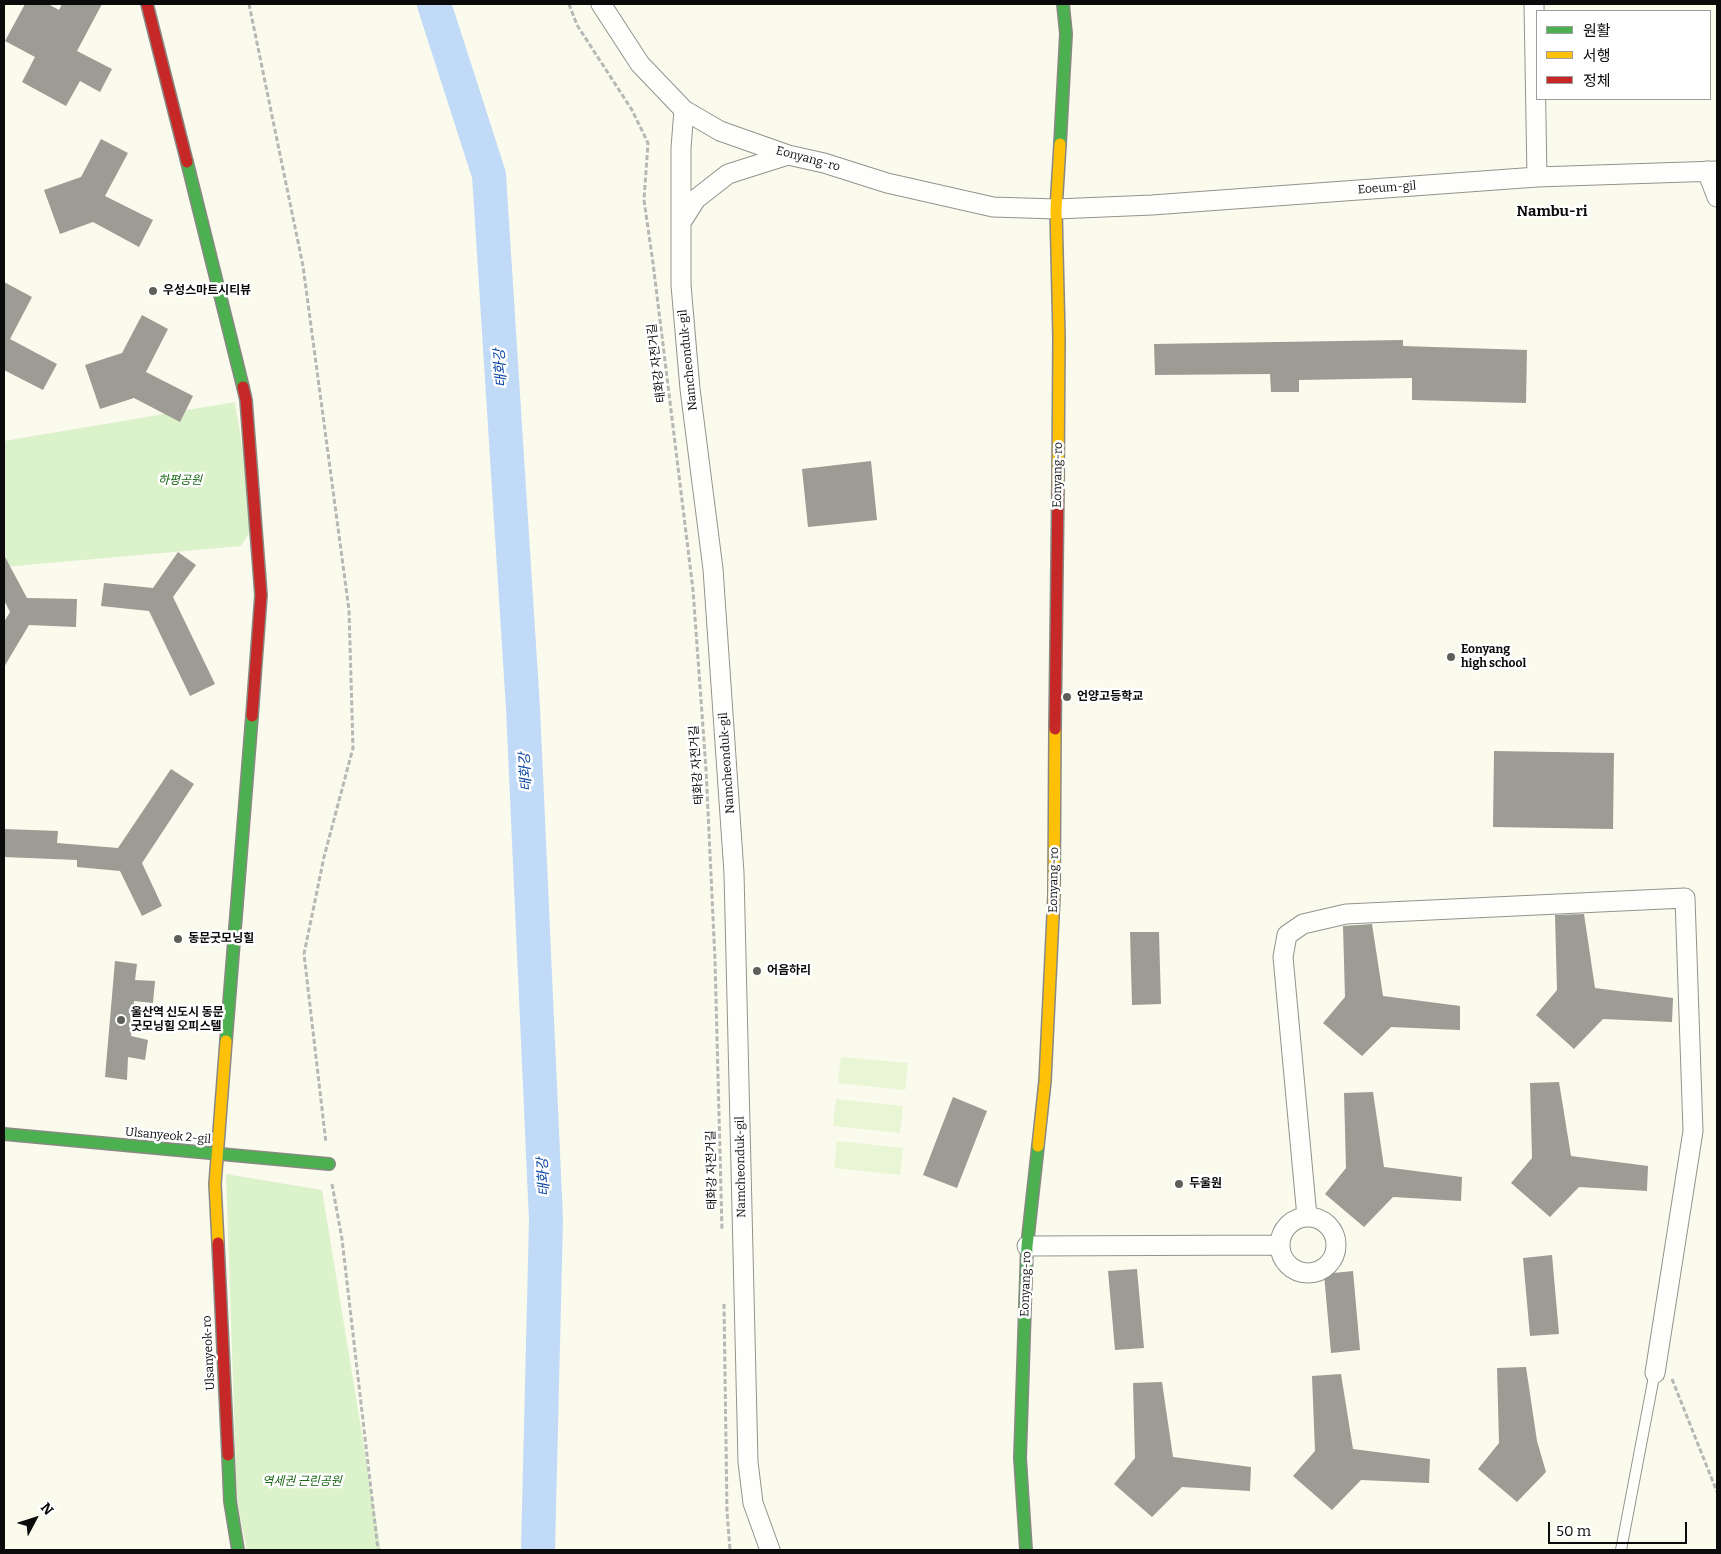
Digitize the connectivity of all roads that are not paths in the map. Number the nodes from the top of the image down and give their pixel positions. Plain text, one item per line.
1 (147, 4) edge
2 (601, 4) edge
3 (1063, 4) edge
4 (1534, 4) edge
5 (684, 110) junction
6 (788, 155) junction
7 (1712, 171) edge
8 (1537, 177) junction
9 (1717, 196) edge
10 (1056, 209) junction
11 (682, 221) junction
12 (4, 1134) edge
13 (218, 1154) junction
14 (329, 1164) road end
15 (1308, 1217) junction
16 (1280, 1245) junction
17 (1027, 1246) junction
18 (1655, 1369) joint
19 (238, 1550) edge
20 (770, 1550) edge
21 (1026, 1550) edge
22 (1621, 1550) edge

1 - 13 street, Ulsanyeok-ro
2 - 5 street
3 - 10 street, Eonyang-ro
4 - 8 street
5 - 6 street, Eonyang-ro
5 - 11 street, Namcheonduk-gil
6 - 10 street, Eonyang-ro
6 - 11 street
7 - 8 street, Eoeum-gil
7 - 9 street
8 - 10 street, Eoeum-gil
10 - 17 street, Eonyang-ro
11 - 20 street, Namcheonduk-gil
12 - 13 street, Ulsanyeok 2-gil
13 - 14 street, Ulsanyeok 2-gil
13 - 19 street, Ulsanyeok-ro
15 - 16 street
15 - 16 street
15 - 18 street
16 - 17 street
17 - 21 street, Eonyang-ro
18 - 22 lane

